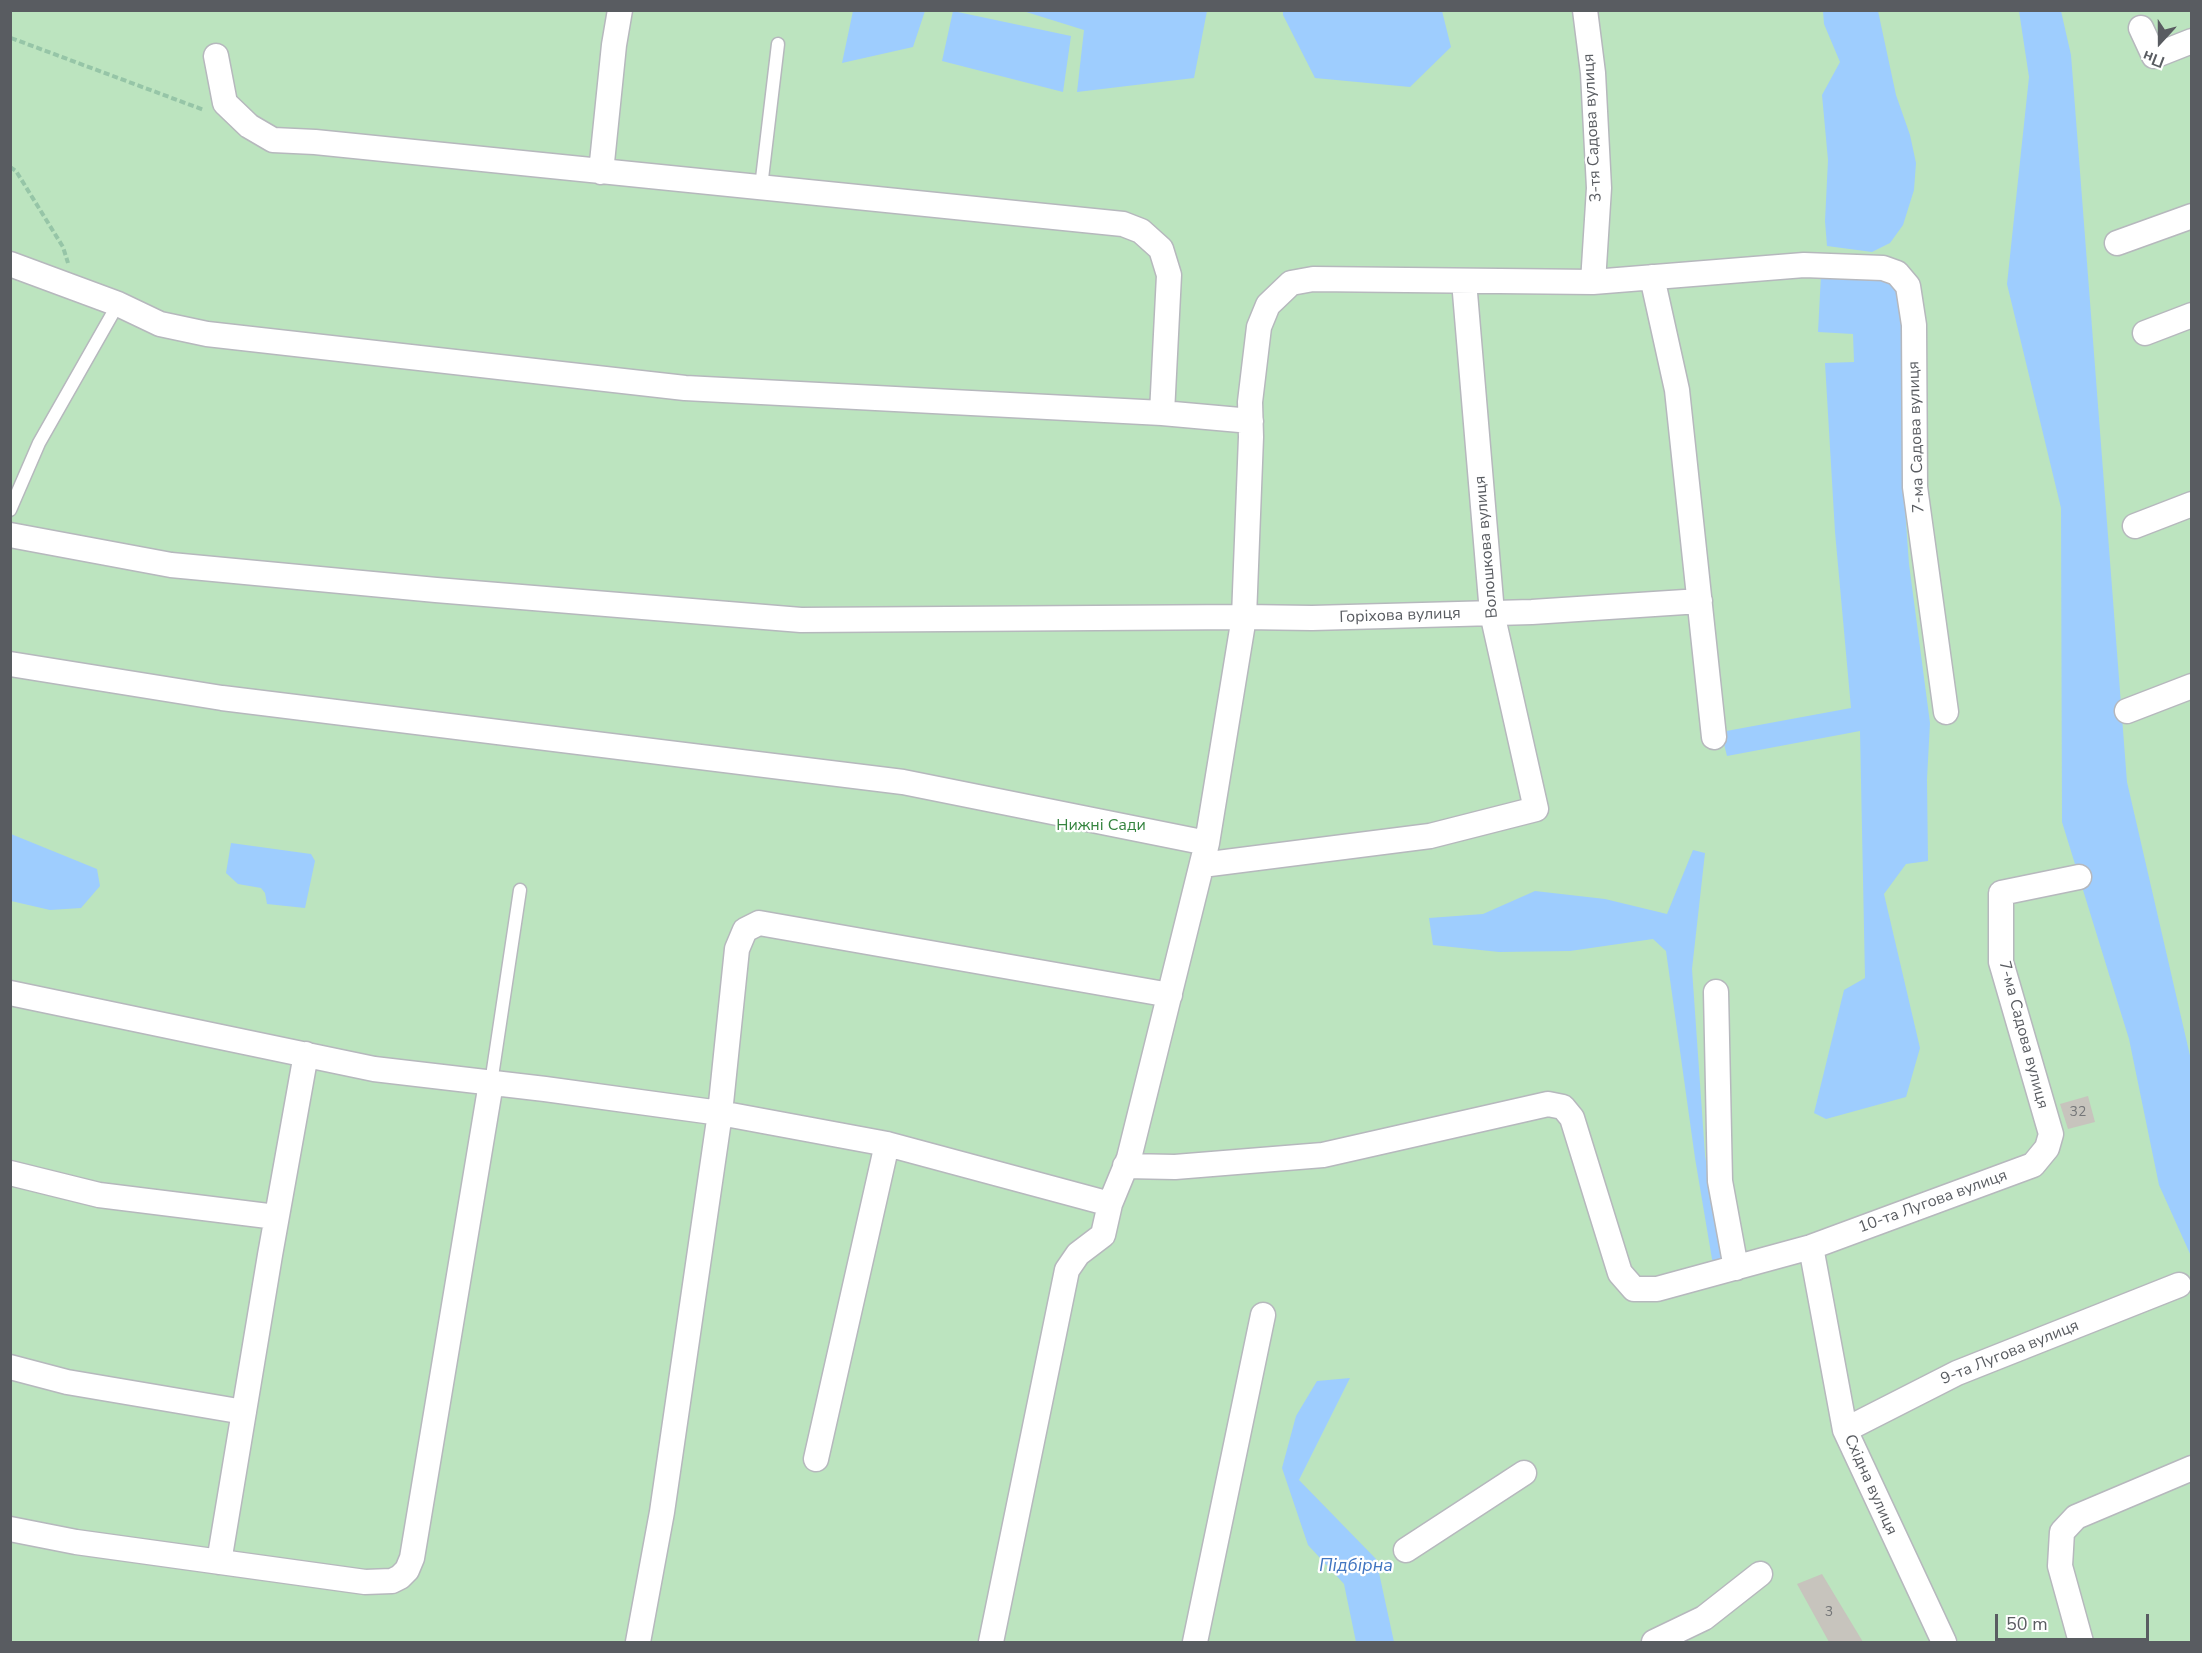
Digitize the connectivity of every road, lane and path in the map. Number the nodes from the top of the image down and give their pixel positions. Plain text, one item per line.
1 (620, 10) edge
2 (1585, 10) edge
3 (2141, 28) dead end
4 (11, 37) edge
5 (2192, 41) edge
6 (778, 44) dead end
7 (216, 56) dead end
8 (205, 110) dead end
9 (10, 166) edge
10 (601, 172) junction
11 (761, 186) junction
12 (2192, 216) edge
13 (2117, 243) dead end
14 (10, 264) edge
15 (1652, 277) junction
16 (1464, 281) junction
17 (1593, 282) junction
18 (75, 288) junction
19 (118, 304) junction
20 (2192, 315) edge
21 (2145, 333) dead end
22 (1162, 413) junction
23 (1251, 421) junction
24 (2192, 504) edge
25 (10, 510) edge
26 (2135, 526) dead end
27 (10, 535) edge
28 (1700, 601) junction
29 (1492, 613) junction
30 (1244, 617) junction
31 (10, 664) edge
32 (2192, 686) edge
33 (2127, 711) dead end
34 (1946, 712) dead end
35 (1714, 737) dead end
36 (1204, 854) junction
37 (2079, 877) dead end
38 (520, 890) dead end
39 (1716, 992) dead end
40 (10, 993) edge
41 (1170, 995) junction
42 (306, 1054) junction
43 (491, 1083) junction
44 (720, 1113) junction
45 (887, 1144) junction
46 (2047, 1148) joint
47 (1125, 1166) junction
48 (10, 1173) edge
49 (1110, 1204) junction
50 (276, 1217) junction
51 (1811, 1247) junction
52 (1736, 1268) junction
53 (2179, 1285) dead end
54 (1263, 1316) dead end
55 (10, 1367) edge
56 (244, 1412) junction
57 (1845, 1430) junction
58 (816, 1459) dead end
59 (2192, 1468) edge
60 (1524, 1473) dead end
61 (10, 1528) edge
62 (1406, 1550) dead end
63 (219, 1562) junction
64 (1760, 1574) dead end
65 (638, 1642) edge
66 (991, 1642) edge
67 (1195, 1642) edge
68 (1654, 1642) edge
69 (1944, 1642) edge
70 (2081, 1642) edge

1 - 10 street
2 - 17 street, 3-тя Садова вулиця
3 - 5 street
4 - 8 path
6 - 11 lane
7 - 10 street
9 - 18 path
10 - 11 street
11 - 22 street
12 - 13 street
14 - 18 street
15 - 17 street
15 - 28 street
15 - 34 street, 7-ма Садова вулиця
16 - 17 street
16 - 23 street
16 - 29 street, Волошкова вулиця
18 - 19 street
19 - 22 street
19 - 25 lane
20 - 21 street
22 - 23 street
23 - 30 street
24 - 26 street
27 - 30 street, Горіхова вулиця
28 - 29 street, Горіхова вулиця
28 - 35 street
29 - 30 street, Горіхова вулиця
29 - 36 street, Волошкова вулиця
30 - 36 street
31 - 36 street
32 - 33 street
36 - 41 street
37 - 46 street, 7-ма Садова вулиця
38 - 43 lane
39 - 52 street
40 - 42 street
41 - 44 street
41 - 47 street
42 - 43 street
42 - 50 street
43 - 44 street
43 - 63 street
44 - 45 street
44 - 65 street
45 - 49 street
45 - 58 street
46 - 51 street, 10-та Лугова вулиця
47 - 49 street
47 - 52 street, 10-та Лугова вулиця
48 - 50 street
49 - 66 street
50 - 56 street
51 - 52 street, 10-та Лугова вулиця
51 - 57 street, Східна вулиця
53 - 57 street, 9-та Лугова вулиця
54 - 67 street
55 - 56 street
56 - 63 street
57 - 69 street, Східна вулиця
59 - 70 street
60 - 62 street
61 - 63 street
64 - 68 street

